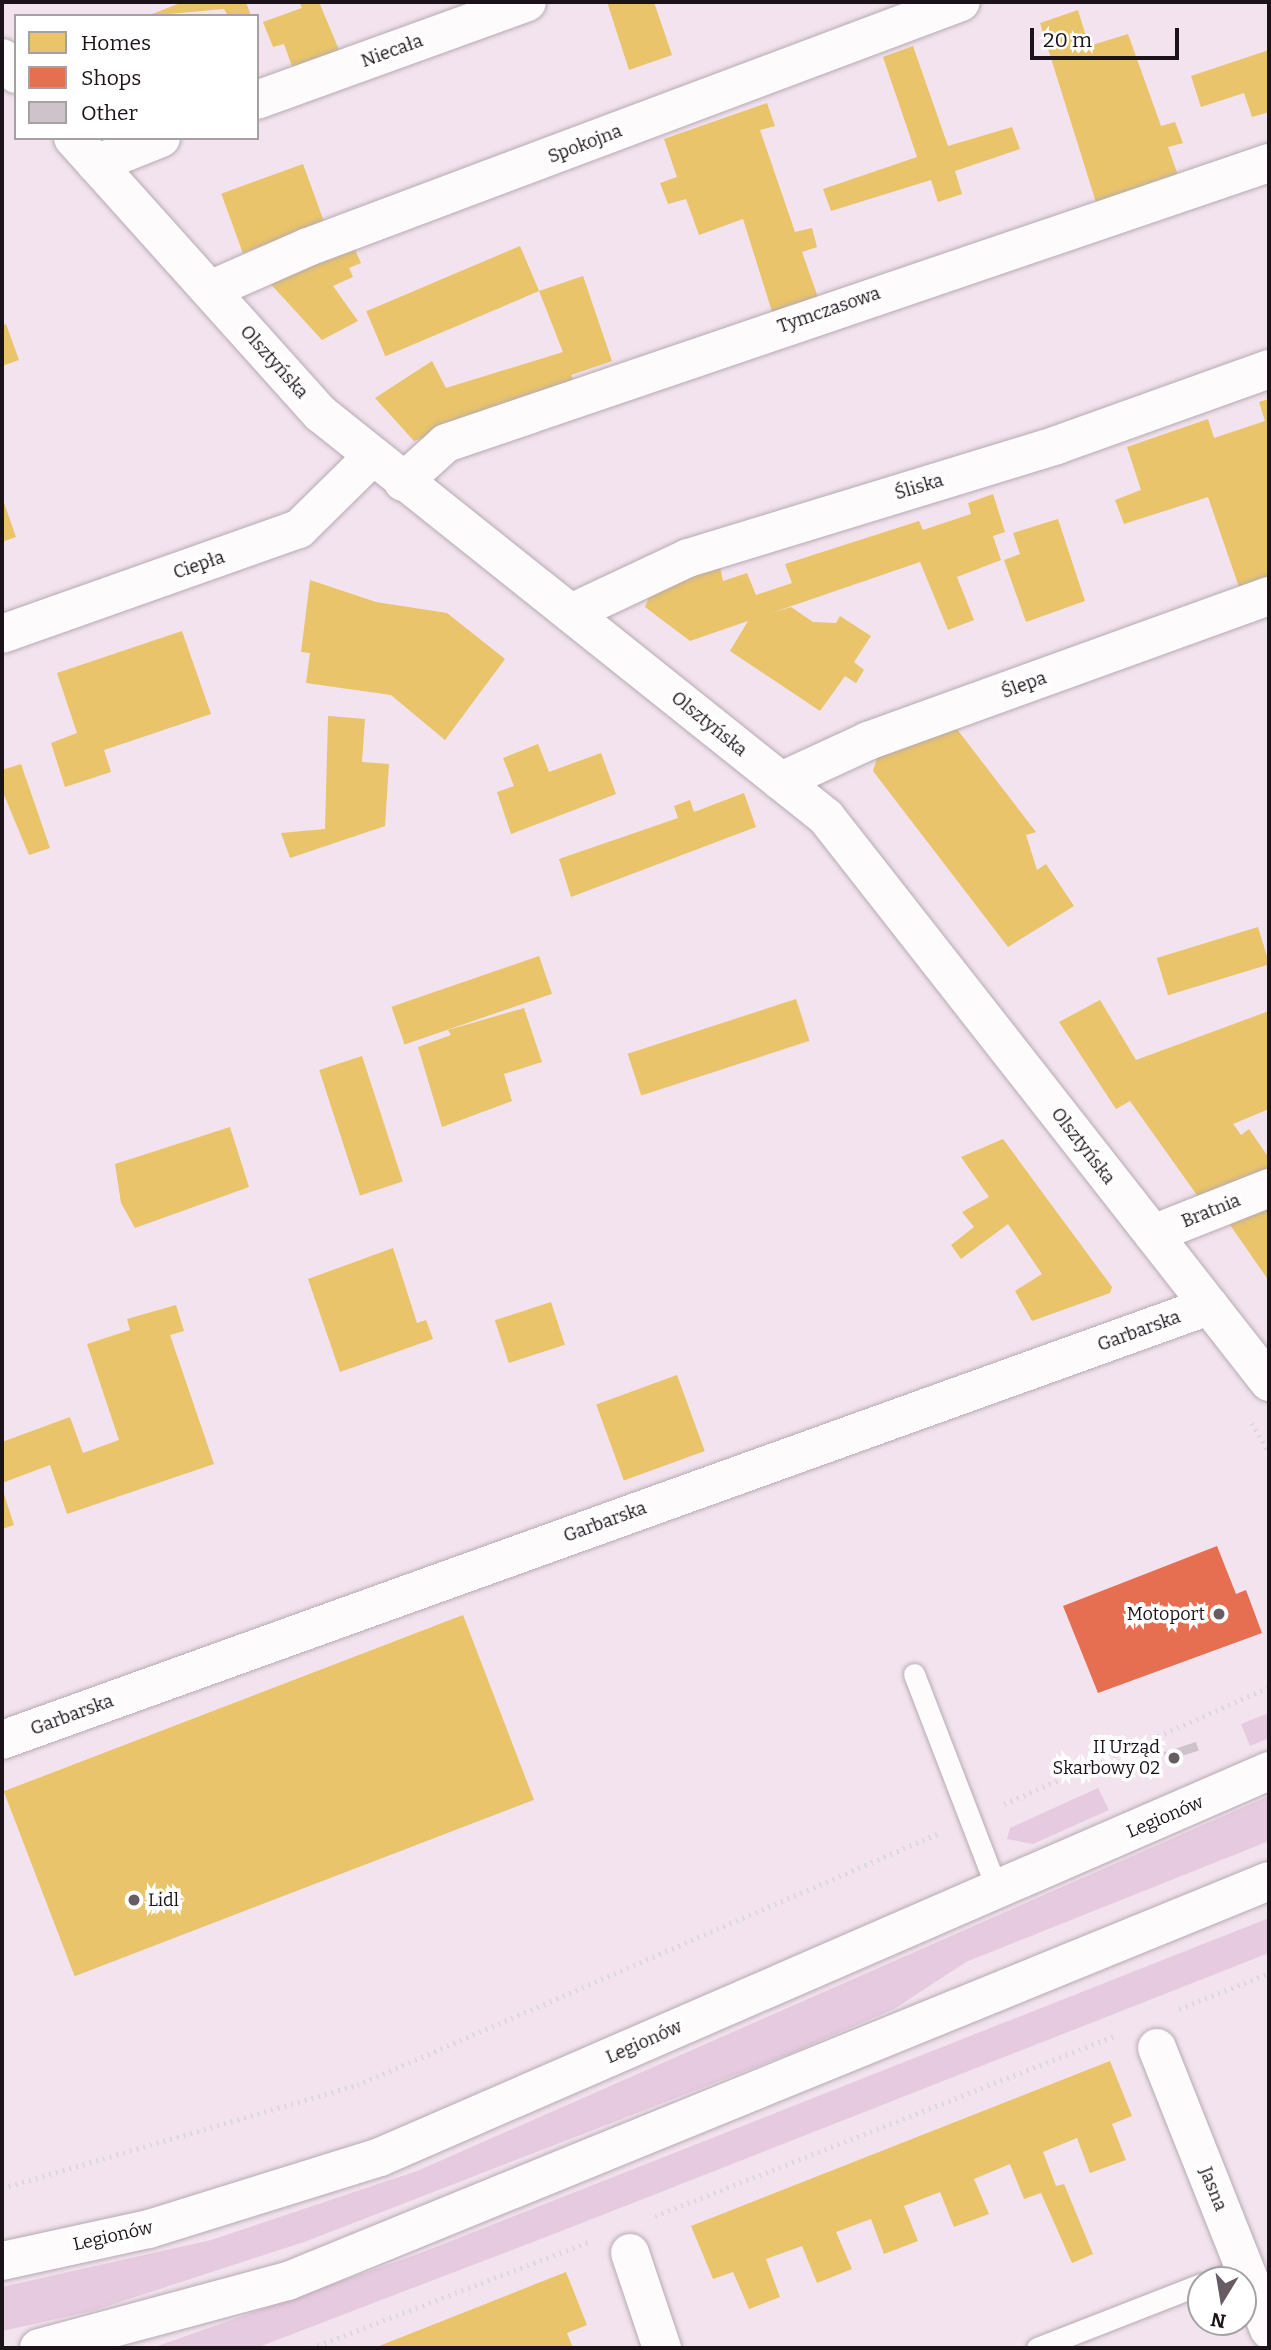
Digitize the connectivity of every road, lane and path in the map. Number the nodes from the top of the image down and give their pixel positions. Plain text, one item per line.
1 (527, 2) edge
2 (961, 2) edge
3 (2, 58) edge
4 (14, 72) edge
5 (259, 99) edge
6 (149, 140) edge
7 (84, 151) edge
8 (1269, 163) edge
9 (210, 290) junction
10 (1269, 369) edge
11 (372, 457) junction
12 (403, 482) junction
13 (1269, 596) edge
14 (572, 614) junction
15 (2, 634) edge
16 (781, 781) junction
17 (1269, 1188) edge
18 (1153, 1234) junction
19 (1209, 1306) junction
20 (1269, 1382) edge
21 (914, 1674) dead end
22 (1269, 1687) edge
23 (2, 1740) edge
24 (1269, 1771) edge
25 (968, 1820) junction
26 (1269, 1881) edge
27 (997, 1889) junction
28 (1269, 1973) edge
29 (1171, 2012) dead end
30 (1121, 2032) dead end
31 (1157, 2048) dead end
32 (2, 2188) edge
33 (646, 2219) dead end
34 (595, 2239) dead end
35 (630, 2253) dead end
36 (2, 2261) edge
37 (1225, 2266) edge
38 (1187, 2289) edge
39 (1257, 2314) edge
40 (1269, 2330) edge
41 (39, 2348) edge
42 (311, 2348) edge
43 (662, 2348) edge
44 (1037, 2348) edge

1 - 5 street, Niecała
2 - 9 street, Spokojna
3 - 4 street
6 - 7 street
7 - 9 street, Olsztyńska
8 - 12 street, Tymczasowa
9 - 11 street, Olsztyńska
10 - 14 street, Śliska
11 - 12 street, Olsztyńska
11 - 15 street, Ciepła
12 - 14 street, Olsztyńska
13 - 16 street, Ślepa
14 - 16 street, Olsztyńska
16 - 18 street, Olsztyńska
17 - 18 street, Bratnia
18 - 19 street, Olsztyńska
19 - 20 street, Olsztyńska
19 - 23 street, Garbarska
21 - 25 lane
22 - 25 path
24 - 27 street, Legionów
25 - 27 lane
25 - 32 path
26 - 41 street
27 - 36 street, Legionów
28 - 29 path
30 - 33 path
31 - 37 street, Jasna
34 - 42 path
35 - 43 street
38 - 44 lane
39 - 40 street, Jasna

